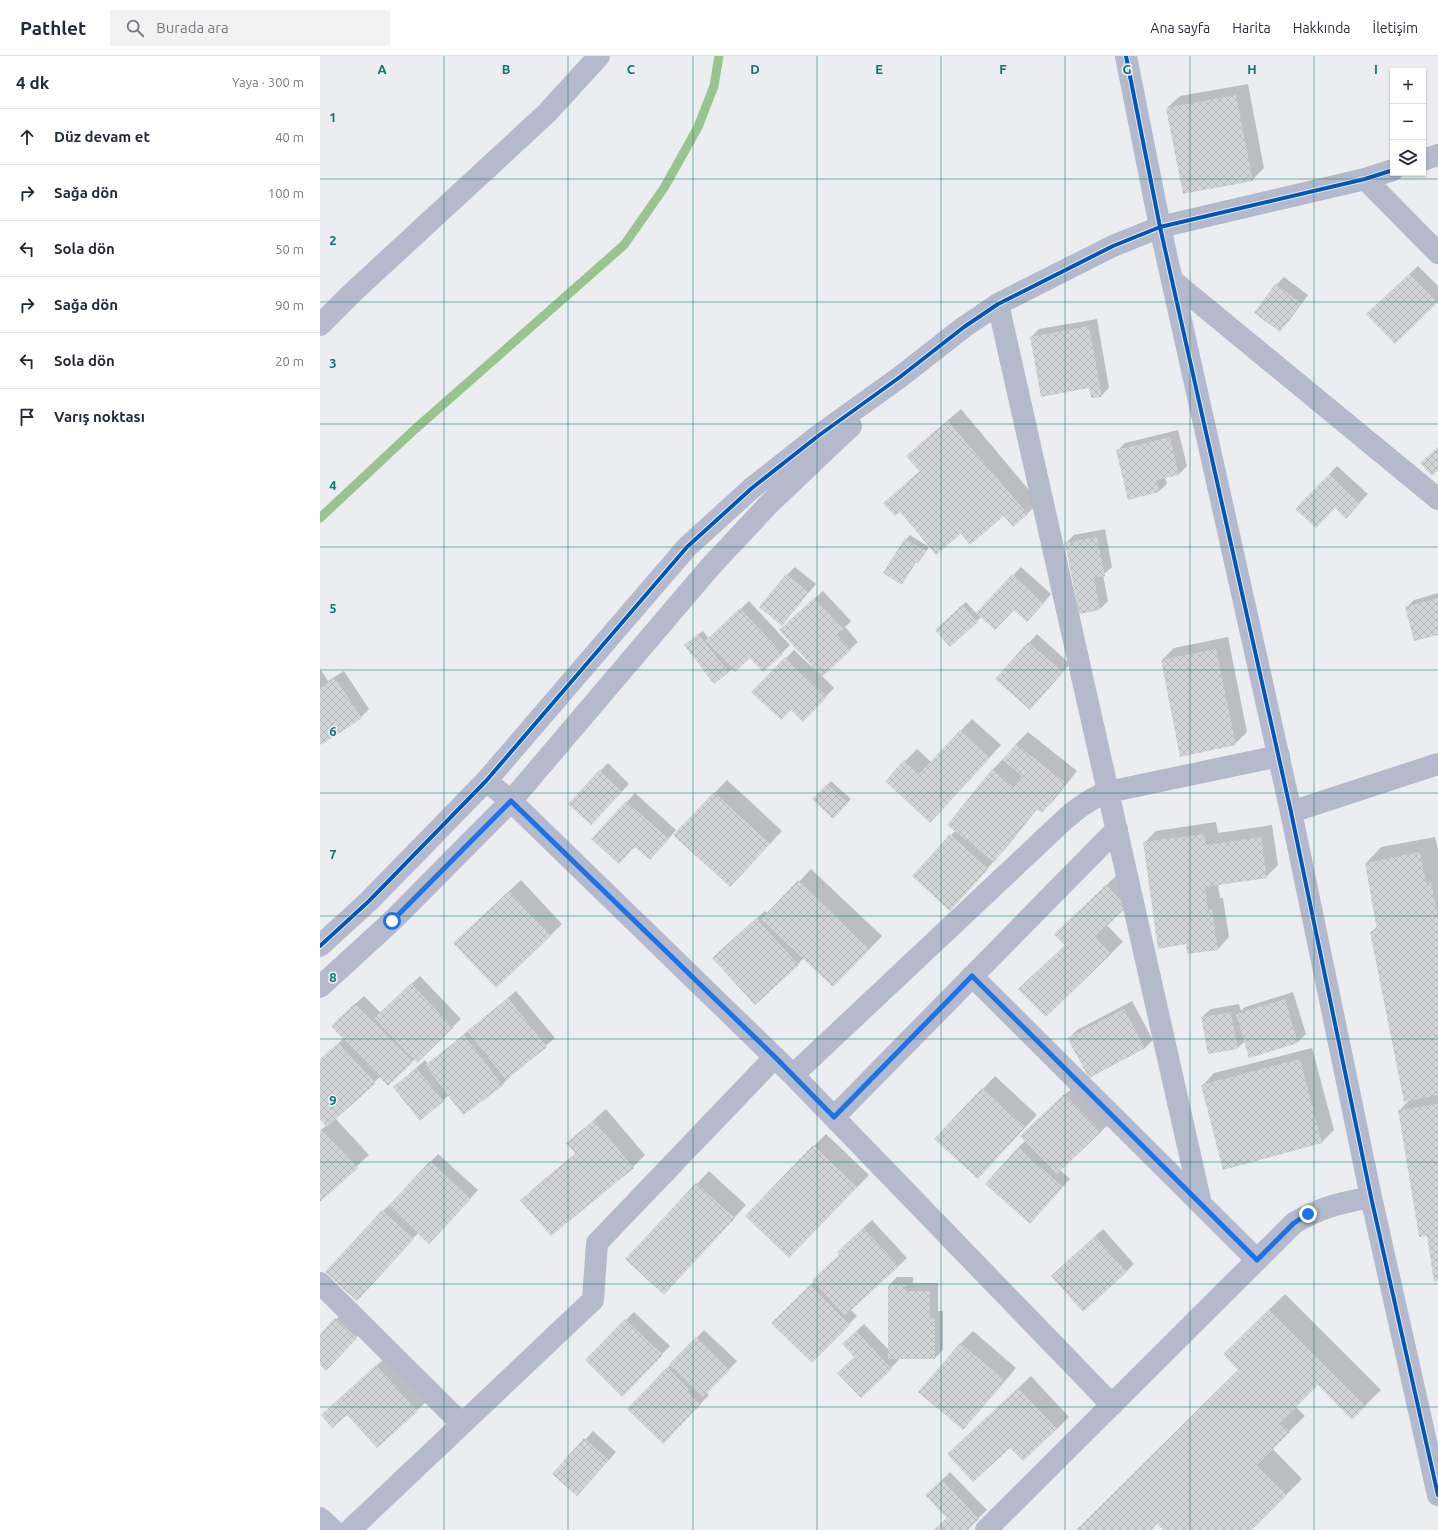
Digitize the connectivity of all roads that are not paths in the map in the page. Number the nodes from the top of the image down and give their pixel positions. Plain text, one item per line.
1 (599, 56) edge
2 (1126, 56) edge
3 (1438, 155) edge
4 (1426, 159) edge
5 (1390, 171) edge
6 (1365, 179) junction
7 (1160, 227) junction
8 (1438, 253) edge
9 (1173, 281) junction
10 (998, 304) junction
11 (320, 325) edge
12 (900, 377) junction
13 (1438, 500) edge
14 (1278, 756) junction
15 (1438, 764) edge
16 (486, 781) junction
17 (1108, 792) junction
18 (511, 801) junction
19 (1291, 812) junction
20 (1116, 829) junction
21 (320, 946) edge
22 (972, 976) junction
23 (320, 987) edge
24 (775, 1057) junction
25 (793, 1074) junction
26 (834, 1117) junction
27 (1371, 1197) junction
28 (1201, 1204) junction
29 (1257, 1260) junction
30 (320, 1283) edge
31 (1112, 1405) junction
32 (462, 1424) junction
33 (1438, 1495) edge
34 (320, 1518) edge
35 (333, 1530) edge
36 (350, 1530) edge
37 (986, 1530) edge

1 - 11 street
2 - 7 street
3 - 4 street
5 - 6 street
6 - 7 street
6 - 8 street
7 - 9 street
7 - 10 street
9 - 13 street
9 - 14 street
10 - 12 street
10 - 17 street
12 - 16 street
12 - 18 street
14 - 17 street
14 - 19 street
15 - 19 street
16 - 18 street
16 - 21 street
17 - 20 street
17 - 25 street
18 - 23 street
18 - 24 street
19 - 27 street
20 - 22 street
20 - 28 street
22 - 26 street
22 - 28 street
24 - 25 street
24 - 32 street
25 - 26 street
26 - 31 street
27 - 29 street
27 - 33 street
28 - 29 street
29 - 31 street
30 - 32 street
31 - 37 street
32 - 36 street
34 - 35 street

